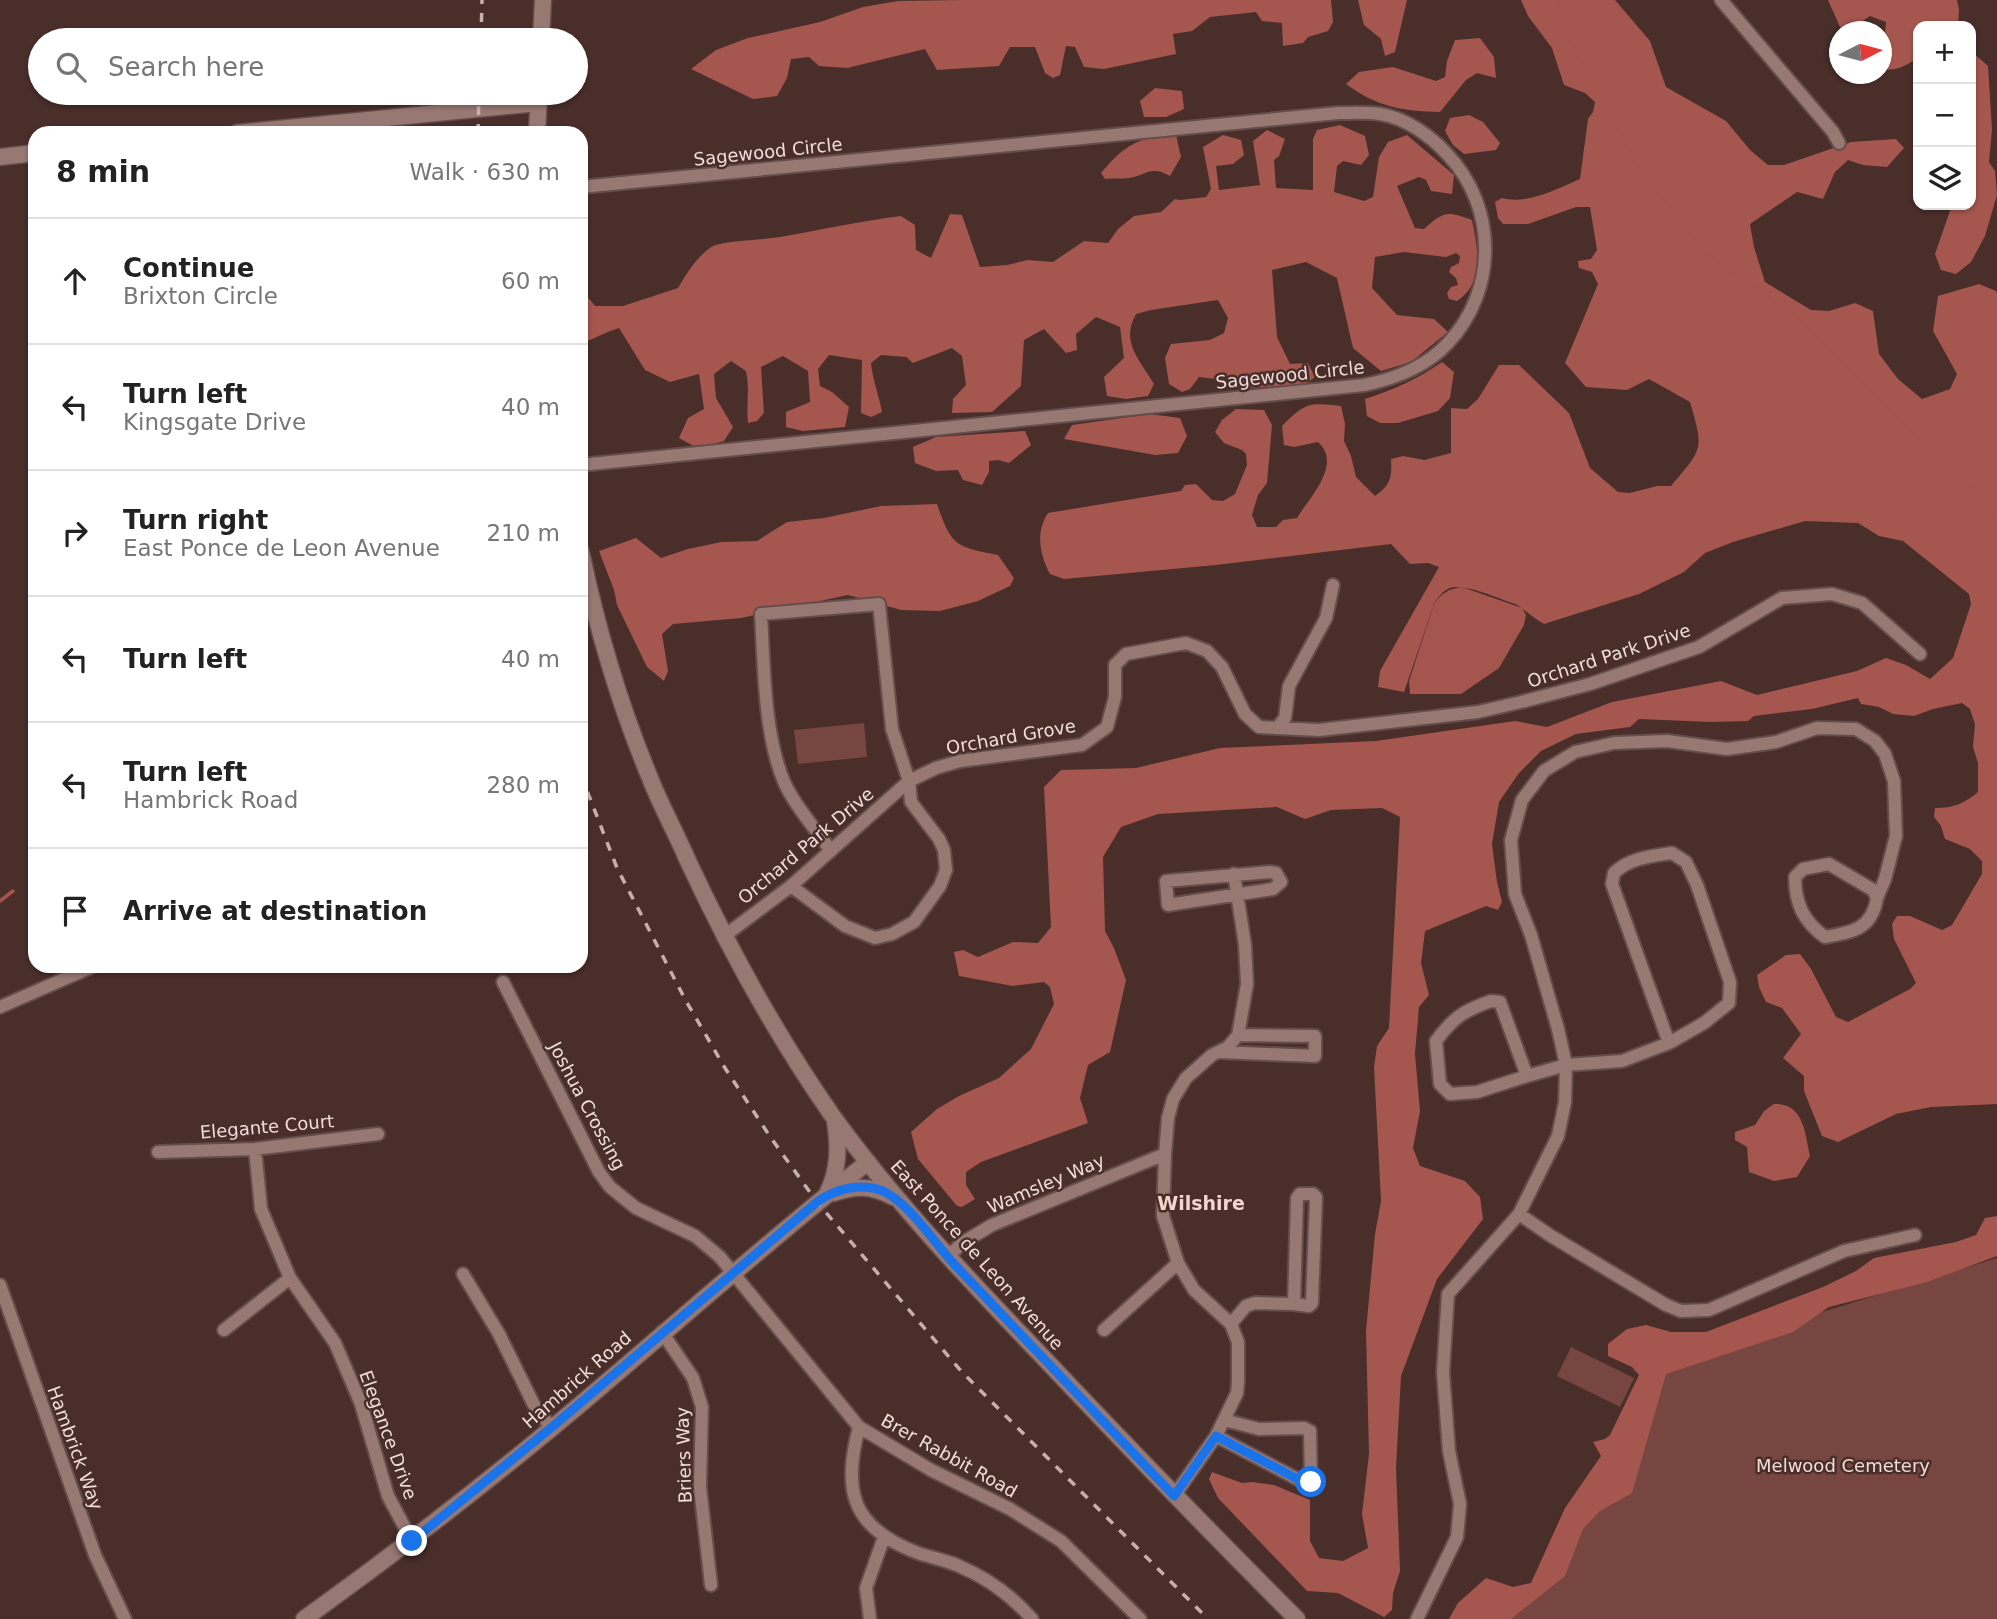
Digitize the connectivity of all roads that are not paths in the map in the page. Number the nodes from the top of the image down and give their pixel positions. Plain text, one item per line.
1 (543, 0) edge
2 (1721, 0) edge
3 (542, 28) edge
4 (478, 105) edge
5 (538, 105) edge
6 (297, 126) edge
7 (537, 126) edge
8 (1839, 143) dead end
9 (28, 154) edge
10 (0, 156) edge
11 (588, 186) edge
12 (588, 464) edge
13 (588, 584) edge
14 (1333, 585) dead end
15 (1920, 654) dead end
16 (1277, 728) junction
17 (909, 781) junction
18 (831, 851) junction
19 (1234, 874) junction
20 (791, 886) junction
21 (1236, 895) junction
22 (1877, 898) junction
23 (723, 937) junction
24 (78, 973) edge
25 (503, 982) dead end
26 (0, 1007) edge
27 (1238, 1035) junction
28 (1669, 1043) junction
29 (1218, 1052) junction
30 (1566, 1065) junction
31 (1527, 1076) junction
32 (834, 1118) junction
33 (378, 1135) dead end
34 (255, 1149) junction
35 (158, 1152) dead end
36 (1164, 1154) junction
37 (868, 1162) junction
38 (825, 1196) junction
39 (897, 1199) junction
40 (1519, 1214) junction
41 (1914, 1235) dead end
42 (947, 1257) junction
43 (1178, 1263) junction
44 (733, 1272) junction
45 (463, 1274) dead end
46 (290, 1278) junction
47 (0, 1285) edge
48 (1294, 1304) junction
49 (1231, 1324) junction
50 (224, 1330) dead end
51 (1104, 1330) dead end
52 (662, 1332) junction
53 (1224, 1420) junction
54 (552, 1427) junction
55 (859, 1427) junction
56 (1216, 1436) junction
57 (1174, 1496) junction
58 (884, 1538) junction
59 (412, 1541) junction
60 (711, 1586) dead end
61 (125, 1619) edge
62 (304, 1619) edge
63 (870, 1619) edge
64 (1032, 1619) edge
65 (1140, 1619) edge
66 (1297, 1619) edge
67 (1417, 1619) edge

1 - 3 main road
2 - 8 street
4 - 6 main road
5 - 7 main road
9 - 10 main road
11 - 12 street, Sagewood Circle
13 - 23 main road, East Ponce de Leon Avenue
14 - 16 street
15 - 16 street, Orchard Park Drive
16 - 17 street, Orchard Grove
17 - 18 street, Orchard Park Drive
17 - 18 street
17 - 20 street
18 - 20 street, Orchard Park Drive
19 - 21 street
19 - 21 street
19 - 21 street
20 - 23 street, Orchard Park Drive
21 - 27 street
22 - 22 street
22 - 30 street
23 - 32 main road, East Ponce de Leon Avenue
24 - 26 street
25 - 44 street, Joshua Crossing
27 - 29 street
27 - 29 street
28 - 28 street
28 - 30 street
29 - 36 street
30 - 31 street
30 - 40 street
31 - 31 street
32 - 37 main road, East Ponce de Leon Avenue
32 - 38 main road
33 - 34 street, Elegante Court
34 - 35 street, Elegante Court
34 - 46 street, Elegance Drive
36 - 42 street, Wamsley Way
36 - 43 street
37 - 38 main road, Hambrick Road
37 - 39 main road, East Ponce de Leon Avenue
38 - 39 main road
38 - 44 main road, Hambrick Road
39 - 42 main road, East Ponce de Leon Avenue
40 - 41 street
40 - 67 street
42 - 57 main road, East Ponce de Leon Avenue
43 - 49 street
43 - 51 street
44 - 52 main road, Hambrick Road
44 - 55 street, Brer Rabbit Road
45 - 54 street
46 - 50 street
46 - 59 street, Elegance Drive
47 - 61 street, Hambrick Way
48 - 48 street
48 - 49 street
49 - 53 street
52 - 54 main road, Hambrick Road
52 - 60 street, Briers Way
53 - 56 street
53 - 56 street
54 - 59 main road, Hambrick Road
55 - 58 street
55 - 65 street, Brer Rabbit Road
56 - 57 street
57 - 66 main road, East Ponce de Leon Avenue
58 - 63 street
58 - 64 street
59 - 62 main road, Hambrick Road

